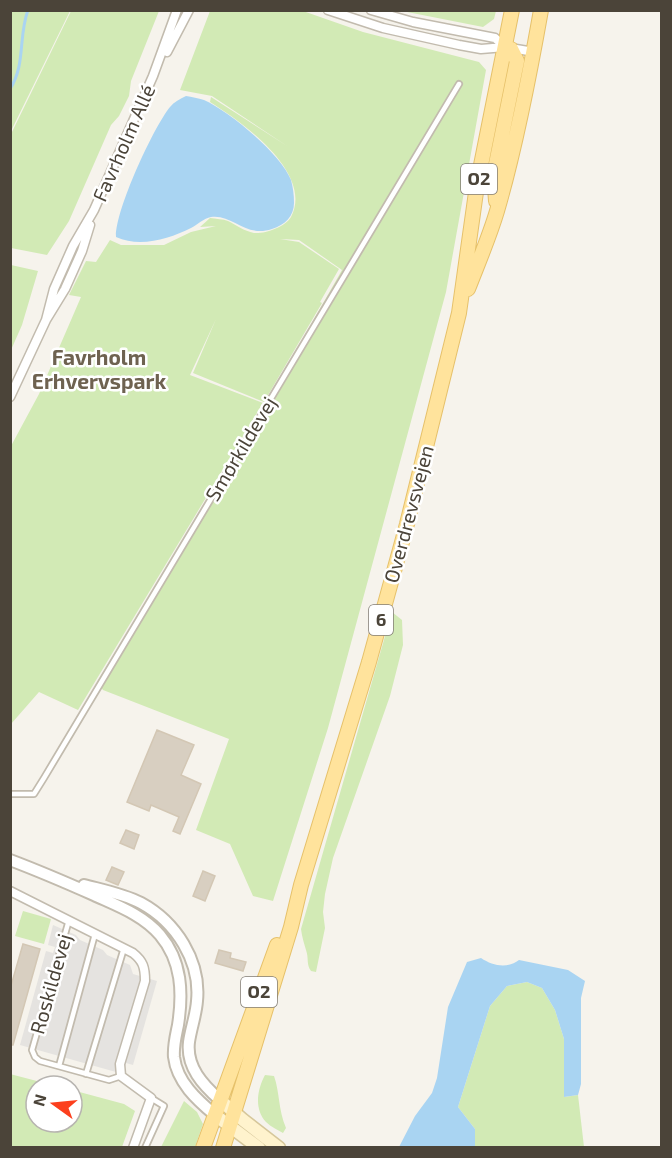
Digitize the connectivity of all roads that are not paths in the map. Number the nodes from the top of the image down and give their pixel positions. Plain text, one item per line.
1 (177, 10) edge
2 (189, 10) edge
3 (328, 10) edge
4 (371, 10) edge
5 (512, 10) edge
6 (542, 10) edge
7 (505, 46) junction
8 (534, 52) junction
9 (153, 75) junction
10 (459, 84) dead end
11 (496, 213) junction
12 (459, 313) junction
13 (10, 397) edge
14 (10, 794) edge
15 (10, 860) edge
16 (46, 873) junction
17 (301, 885) junction
18 (10, 891) edge
19 (69, 921) junction
20 (96, 934) junction
21 (124, 948) junction
22 (196, 980) junction
23 (181, 981) junction
24 (58, 1066) junction
25 (86, 1074) junction
26 (121, 1076) junction
27 (151, 1098) junction
28 (225, 1114) junction
29 (133, 1148) edge
30 (146, 1148) edge
31 (203, 1148) edge
32 (215, 1148) edge
33 (223, 1148) edge
34 (259, 1148) edge
35 (279, 1148) edge

1 - 9 street, Favrholm Allé
2 - 9 street, Favrholm Allé
3 - 7 street
4 - 7 street
5 - 7 main road, Overdrevsvejen / O2
6 - 8 main road, Overdrevsvejen / 6
7 - 8 street
7 - 11 main road
7 - 12 main road, Overdrevsvejen / O2
8 - 11 main road, Overdrevsvejen / 6
9 - 13 street, Favrholm Allé
10 - 14 lane, Smørkildevej
11 - 12 main road, Overdrevsvejen / 6
12 - 17 main road, Overdrevsvejen / 6
15 - 16 street
16 - 22 street
16 - 23 street
17 - 28 main road, Overdrevsvejen / 6
17 - 28 main road, Overdrevsvejen / O2
18 - 19 street, Roskildevej
19 - 20 street, Roskildevej
19 - 24 lane, Roskildevej
20 - 21 street, Roskildevej
20 - 24 lane, Roskildevej
21 - 25 lane
21 - 26 street, Roskildevej
22 - 23 lane
22 - 28 street
23 - 28 street
24 - 25 lane, Roskildevej
25 - 26 lane, Roskildevej
26 - 27 street
27 - 29 street
27 - 30 lane
28 - 31 main road
28 - 32 main road
28 - 33 main road, 6
28 - 34 main road
28 - 35 main road

